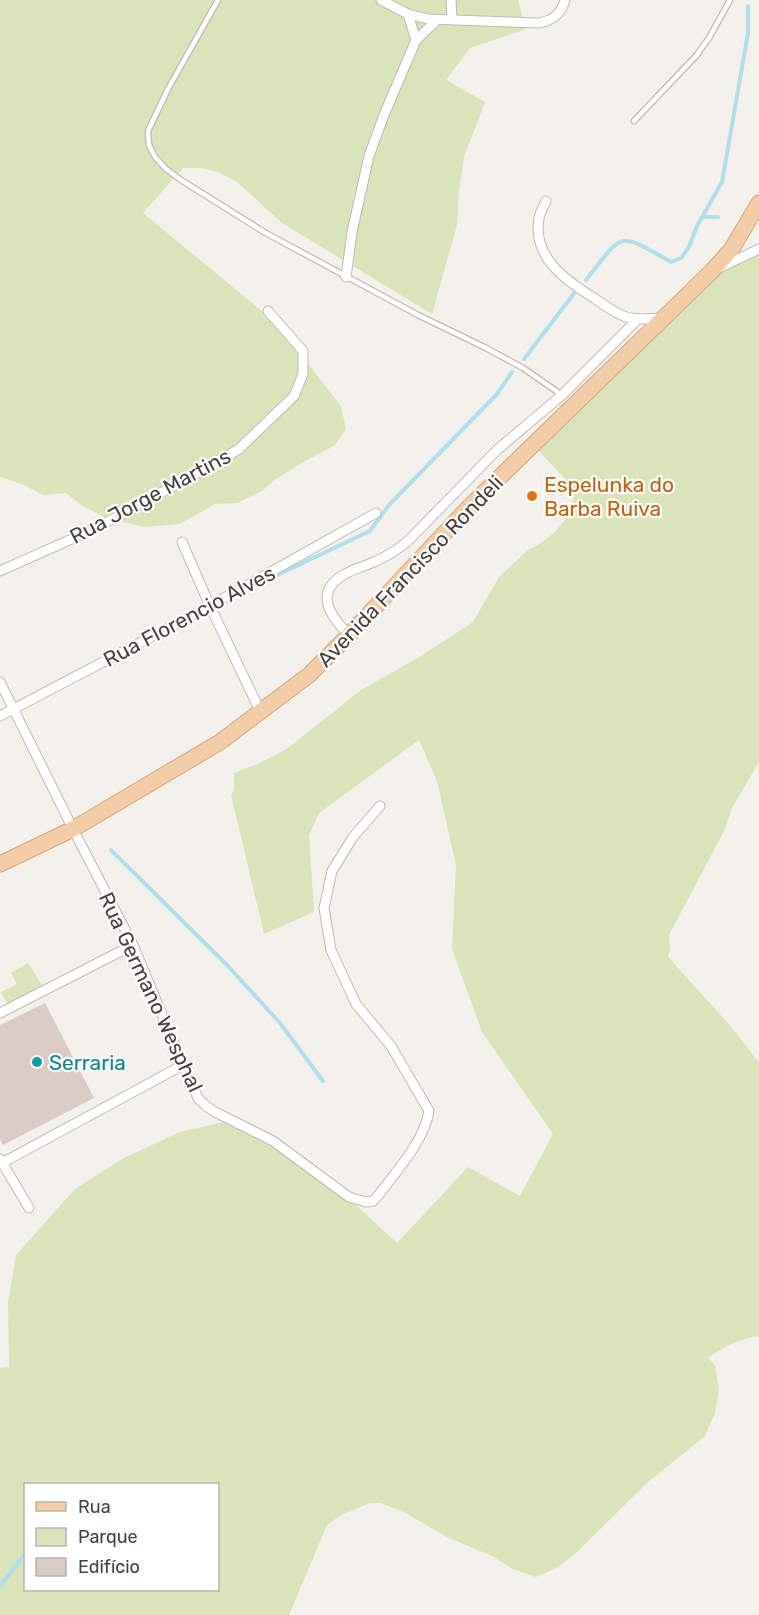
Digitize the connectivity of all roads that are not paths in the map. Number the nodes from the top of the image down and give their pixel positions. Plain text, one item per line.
1 (218, 0) edge
2 (381, 0) edge
3 (451, 0) edge
4 (565, 0) edge
5 (730, 0) edge
6 (408, 14) junction
7 (452, 19) junction
8 (437, 20) junction
9 (416, 40) junction
10 (634, 120) dead end
11 (546, 201) dead end
12 (759, 203) edge
13 (759, 249) edge
14 (711, 272) junction
15 (346, 277) junction
16 (268, 311) dead end
17 (664, 318) junction
18 (638, 319) junction
19 (562, 395) junction
20 (376, 513) dead end
21 (182, 542) dead end
22 (0, 571) edge
23 (210, 606) junction
24 (349, 635) junction
25 (0, 682) edge
26 (13, 710) junction
27 (261, 713) junction
28 (0, 716) edge
29 (380, 806) dead end
30 (73, 829) junction
31 (0, 864) edge
32 (134, 945) junction
33 (0, 1013) edge
34 (183, 1065) junction
35 (1, 1162) edge
36 (29, 1208) dead end

1 - 15 lane
2 - 6 street
3 - 7 street
4 - 7 street
5 - 10 lane
6 - 8 street
6 - 9 street
7 - 8 street
8 - 9 street
9 - 15 street
11 - 18 street
12 - 14 main road, Avenida Francisco Rondeli
13 - 14 street
14 - 17 main road, Avenida Francisco Rondeli
15 - 19 lane
16 - 22 street, Rua Jorge Martins
17 - 18 street
17 - 24 main road, Avenida Francisco Rondeli
18 - 19 street
19 - 24 street
20 - 23 street, Rua Florencio Alves
21 - 23 street
23 - 26 street, Rua Florencio Alves
23 - 27 street
24 - 27 main road, Avenida Francisco Rondeli
25 - 26 street, Rua Germano Wesphal
26 - 28 street, Rua Florencio Alves
26 - 30 street, Rua Germano Wesphal
27 - 30 main road, Avenida Francisco Rondeli
29 - 34 street, Rua Germano Wesphal
30 - 31 main road, Avenida Francisco Rondeli
30 - 32 street, Rua Germano Wesphal
32 - 33 street
32 - 34 street, Rua Germano Wesphal
34 - 35 street
35 - 36 street

